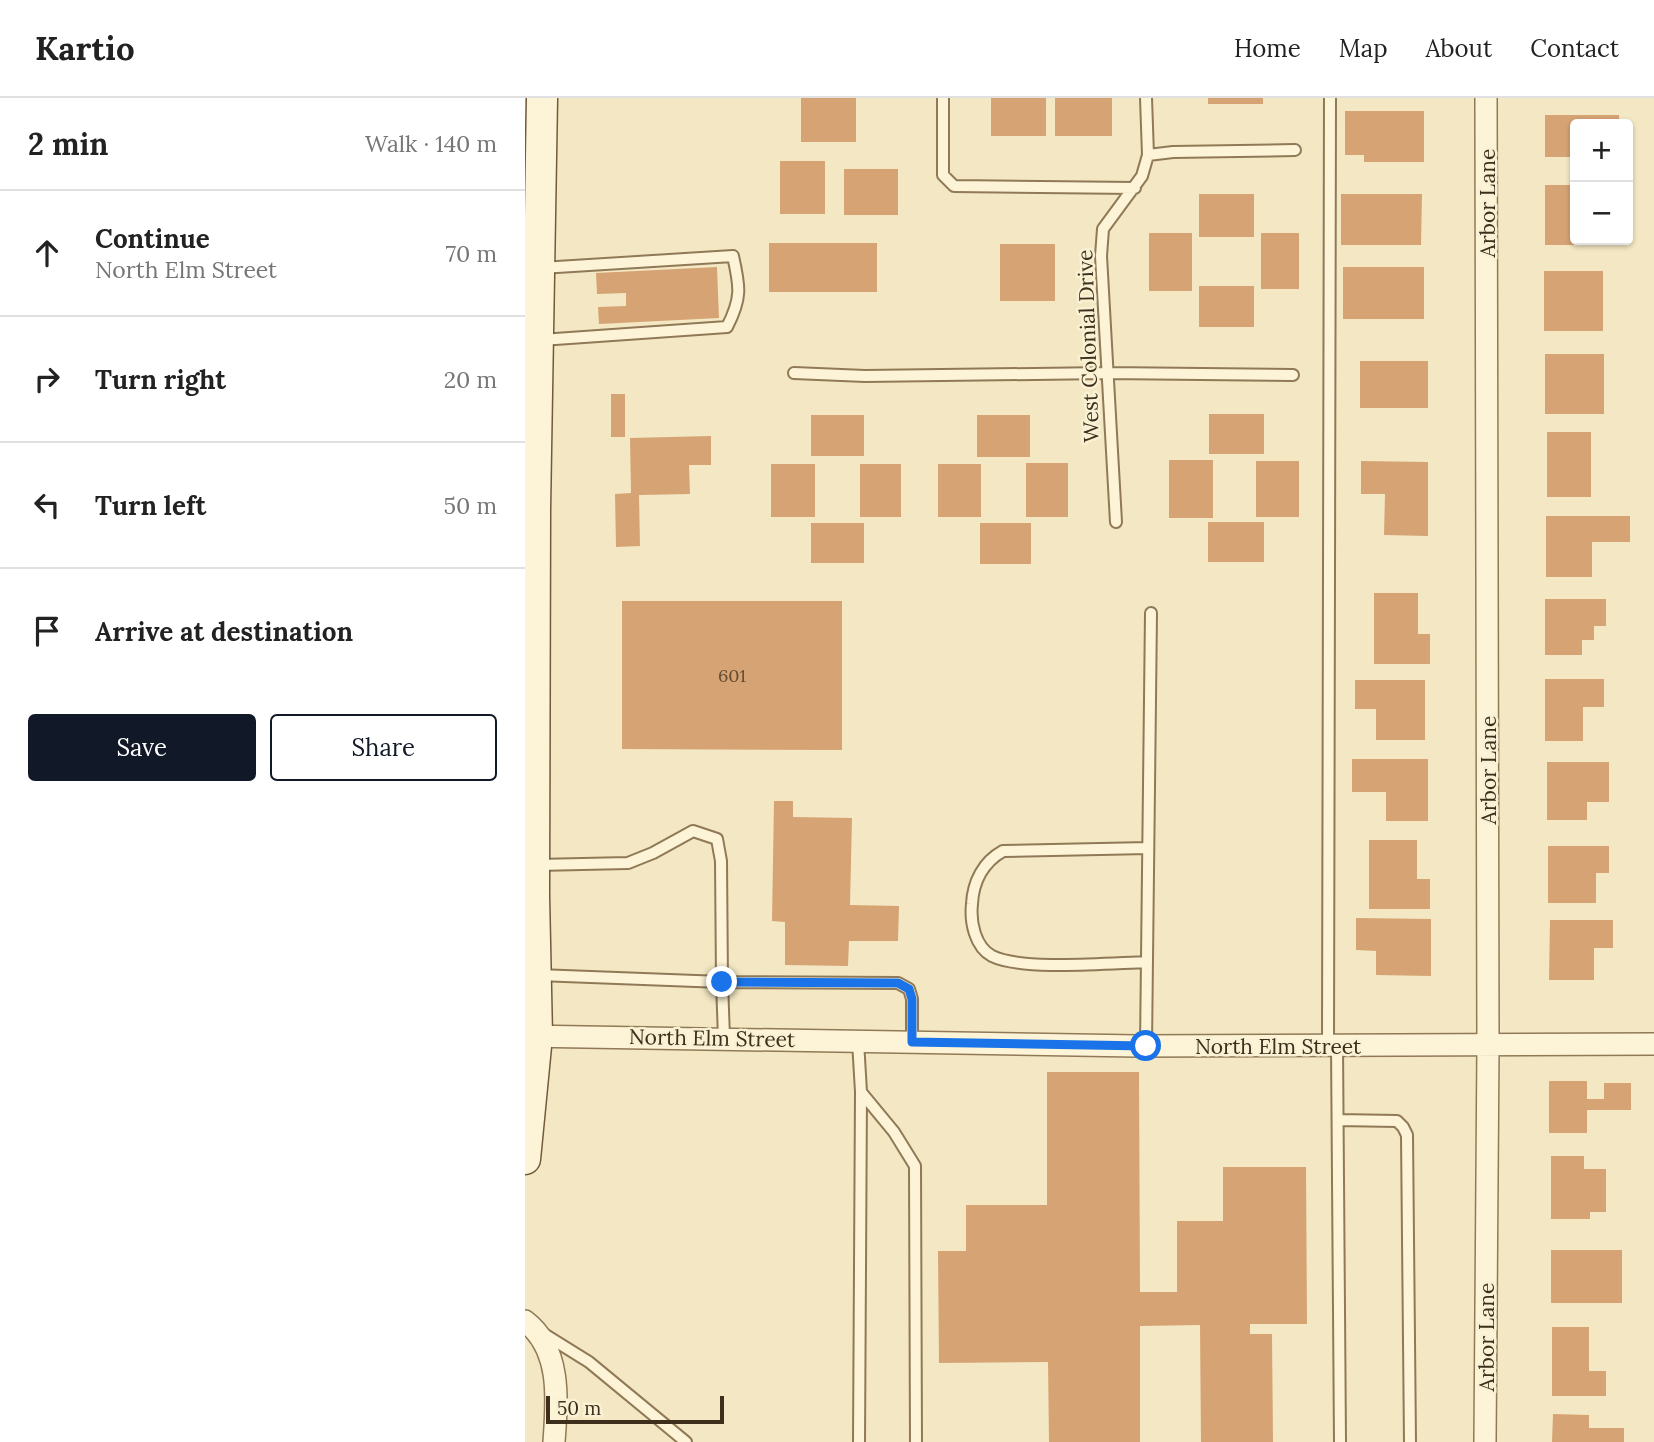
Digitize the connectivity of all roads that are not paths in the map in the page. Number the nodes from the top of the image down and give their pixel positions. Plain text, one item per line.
1 (542, 98) edge
2 (943, 98) edge
3 (1146, 98) edge
4 (1330, 98) edge
5 (1486, 98) edge
6 (533, 144) edge
7 (1294, 150) dead end
8 (1147, 155) junction
9 (1135, 188) junction
10 (539, 268) junction
11 (538, 340) junction
12 (794, 373) dead end
13 (1107, 373) junction
14 (1293, 375) dead end
15 (1116, 522) dead end
16 (1151, 613) dead end
17 (1148, 848) junction
18 (534, 865) junction
19 (1147, 962) junction
20 (535, 975) junction
21 (722, 982) junction
22 (531, 1036) edge
23 (724, 1038) junction
24 (858, 1041) junction
25 (912, 1042) junction
26 (1654, 1044) edge
27 (1146, 1046) junction
28 (1333, 1046) junction
29 (1488, 1046) junction
30 (861, 1092) junction
31 (1338, 1120) junction
32 (525, 1159) edge
33 (530, 1325) edge
34 (554, 1442) edge
35 (686, 1442) edge
36 (859, 1442) edge
37 (916, 1442) edge
38 (1340, 1442) edge
39 (1410, 1442) edge
40 (1485, 1442) edge

1 - 6 main road
2 - 9 lane
3 - 8 lane, West Colonial Drive
4 - 28 lane
5 - 29 street, Arbor Lane
6 - 10 main road
7 - 8 lane
8 - 9 lane, West Colonial Drive
9 - 13 lane, West Colonial Drive
10 - 11 main road
10 - 11 lane
11 - 18 main road
12 - 13 lane
13 - 14 lane
13 - 15 lane, West Colonial Drive
16 - 17 lane
17 - 19 lane
17 - 19 lane
18 - 20 main road
18 - 21 lane
19 - 27 lane
20 - 21 lane
20 - 22 main road
21 - 23 lane
21 - 25 lane
22 - 23 street, North Elm Street
22 - 32 main road
23 - 24 street, North Elm Street
24 - 25 street, North Elm Street
24 - 30 lane
25 - 27 street, North Elm Street
26 - 29 street, North Elm Street
27 - 28 street, North Elm Street
28 - 29 street, North Elm Street
28 - 31 lane
29 - 40 street, Arbor Lane
30 - 36 lane
30 - 37 lane
31 - 38 lane
31 - 39 lane
33 - 34 street
33 - 35 lane

